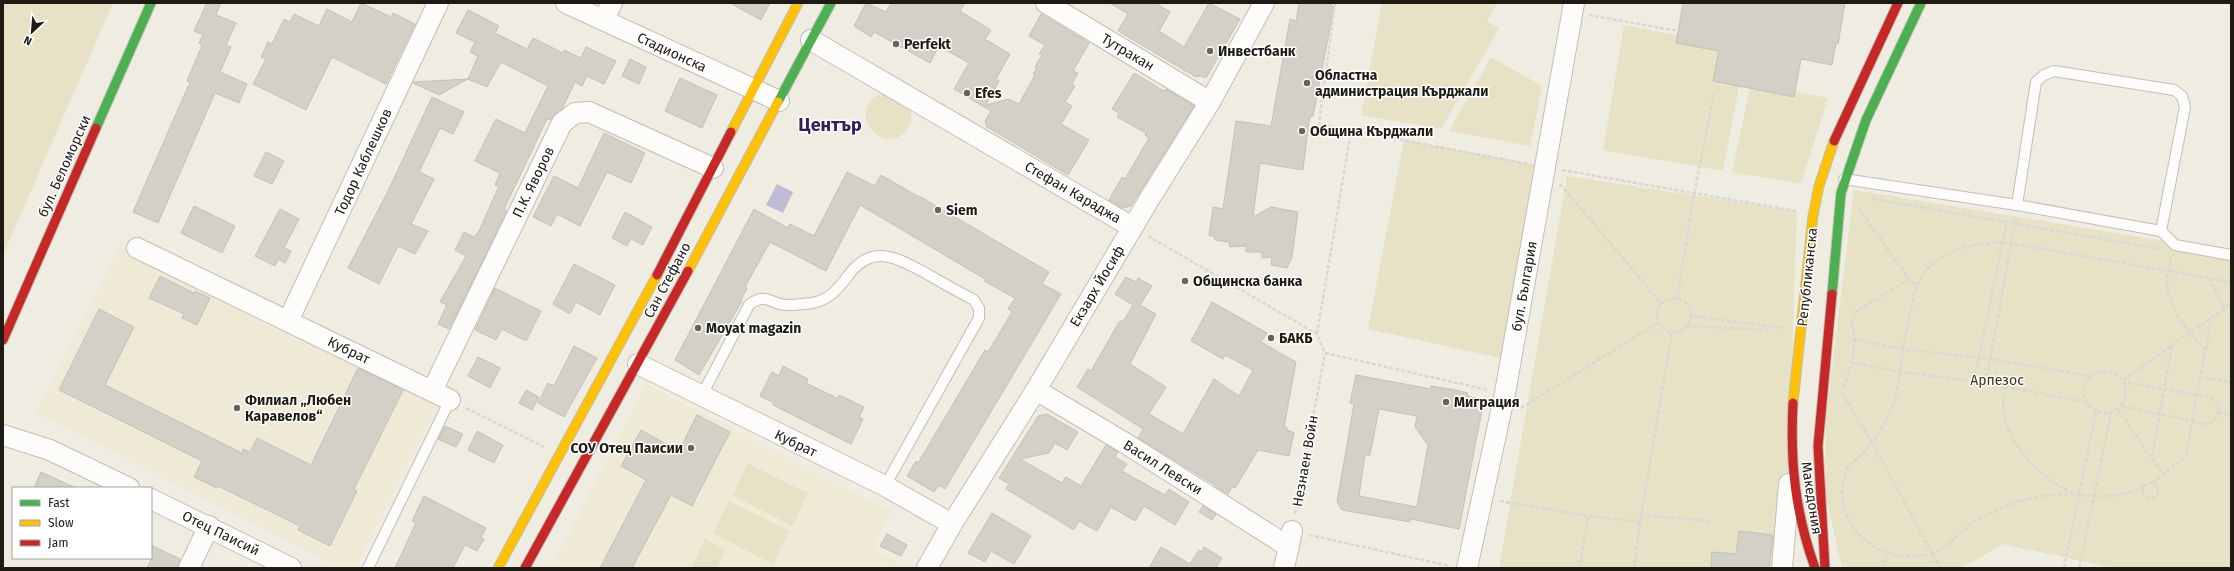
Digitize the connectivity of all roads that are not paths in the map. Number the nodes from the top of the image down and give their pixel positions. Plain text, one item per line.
1 (152, 3) edge
2 (438, 3) edge
3 (566, 3) edge
4 (798, 3) edge
5 (831, 3) edge
6 (1046, 3) edge
7 (1898, 3) edge
8 (1921, 3) edge
9 (1262, 4) edge
10 (1573, 8) edge
11 (607, 12) edge
12 (811, 40) junction
13 (753, 89) junction
14 (779, 101) junction
15 (1210, 102) junction
16 (713, 168) junction
17 (1834, 175) junction
18 (2017, 205) junction
19 (1132, 227) junction
20 (2161, 231) junction
21 (136, 248) dead end
22 (2231, 255) edge
23 (288, 321) junction
24 (3, 340) edge
25 (638, 364) junction
26 (1036, 390) junction
27 (432, 391) junction
28 (702, 397) junction
29 (450, 400) joint
30 (3, 435) edge
31 (1791, 454) junction
32 (571, 460) junction
33 (885, 486) junction
34 (127, 487) edge
35 (152, 499) edge
36 (952, 524) junction
37 (209, 526) junction
38 (1460, 567) edge
39 (189, 568) edge
40 (291, 568) edge
41 (368, 568) edge
42 (498, 568) edge
43 (525, 568) edge
44 (927, 568) edge
45 (1284, 568) edge
46 (1782, 568) edge
47 (1815, 568) edge
48 (1825, 568) edge

1 - 24 main road, бул. Беломорски
2 - 23 street, Тодор Каблешков
3 - 11 street, Стадионска
4 - 13 main road, Сан Стефано
5 - 12 main road, Сан Стефано
6 - 15 street, Тутракан
7 - 17 main road, Републиканска
8 - 17 main road, Републиканска
9 - 15 street, Екзарх Йосиф
10 - 38 street, бул. България
11 - 13 street, Стадионска
12 - 14 main road, Сан Стефано
12 - 19 street, Стефан Караджа
13 - 14 street, Стадионска
13 - 16 main road, Сан Стефано
14 - 25 main road, Сан Стефано
15 - 19 street, Екзарх Йосиф
16 - 27 street, П.К. Яворов
16 - 32 main road, Сан Стефано
17 - 18 lane
17 - 31 main road, Републиканска
17 - 48 main road, Републиканска
18 - 20 lane
18 - 20 lane
19 - 26 street, Екзарх Йосиф
20 - 22 lane
21 - 23 street, Кубрат
23 - 27 street, Кубрат
25 - 28 street, Кубрат
25 - 32 main road, Сан Стефано
26 - 36 street, Екзарх Йосиф
26 - 45 street, Васил Левски
27 - 29 street, Кубрат
28 - 33 street, Кубрат
28 - 33 lane
29 - 41 lane
30 - 34 street
31 - 46 street, Републиканска
31 - 47 main road, Македония
32 - 42 main road, Сан Стефано
32 - 43 main road, Сан Стефано
33 - 36 street, Кубрат
35 - 37 street, Отец Паисий
36 - 44 street, Екзарх Йосиф
37 - 39 street
37 - 40 street, Отец Паисий

